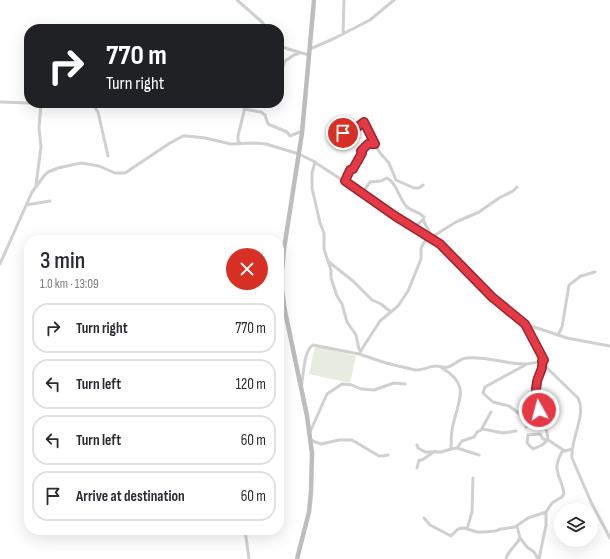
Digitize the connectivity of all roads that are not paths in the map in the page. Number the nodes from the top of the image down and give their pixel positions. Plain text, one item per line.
1 (237, 0) edge
2 (314, 0) edge
3 (344, 0) edge
4 (394, 0) edge
5 (263, 24) edge
6 (343, 34) junction
7 (284, 46) edge
8 (310, 49) junction
9 (300, 53) junction
10 (309, 55) junction
11 (284, 64) edge
12 (0, 102) edge
13 (24, 103) edge
14 (41, 108) edge
15 (96, 108) edge
16 (244, 109) joint
17 (302, 131) junction
18 (339, 132) dead end
19 (240, 143) junction
20 (375, 144) junction
21 (298, 154) junction
22 (108, 156) dead end
23 (315, 162) junction
24 (345, 181) junction
25 (423, 185) dead end
26 (36, 186) junction
27 (517, 187) dead end
28 (362, 193) junction
29 (50, 201) dead end
30 (26, 205) junction
31 (423, 220) junction
32 (414, 227) junction
33 (430, 237) junction
34 (284, 249) edge
35 (329, 262) junction
36 (0, 264) edge
37 (595, 272) dead end
38 (284, 300) edge
39 (391, 312) junction
40 (525, 324) junction
41 (558, 336) junction
42 (610, 346) edge
43 (360, 352) junction
44 (543, 360) junction
45 (528, 363) junction
46 (441, 367) junction
47 (405, 384) dead end
48 (301, 388) junction
49 (491, 412) dead end
50 (520, 414) dead end
51 (545, 425) dead end
52 (526, 427) dead end
53 (481, 430) junction
54 (516, 431) dead end
55 (310, 432) junction
56 (310, 440) junction
57 (548, 440) junction
58 (417, 445) dead end
59 (457, 448) junction
60 (451, 449) junction
61 (572, 449) junction
62 (435, 451) junction
63 (565, 451) junction
64 (388, 455) dead end
65 (479, 455) dead end
66 (416, 468) dead end
67 (473, 478) dead end
68 (546, 512) junction
69 (424, 518) dead end
70 (517, 526) junction
71 (467, 529) junction
72 (246, 535) edge
73 (520, 538) junction
74 (610, 538) edge
75 (249, 559) edge
76 (296, 559) edge
77 (506, 559) edge
78 (538, 559) edge

1 - 5 street
2 - 8 main road
3 - 6 street
4 - 6 street
6 - 8 street
7 - 9 street
8 - 10 main road
9 - 10 street
9 - 11 street
10 - 17 main road
12 - 13 street
14 - 26 street
15 - 22 street
16 - 17 street
16 - 19 street
17 - 21 main road
18 - 20 street
19 - 21 street
19 - 26 street
20 - 24 street
20 - 25 street
21 - 23 street
21 - 34 main road
23 - 24 street
23 - 35 street
24 - 28 street
26 - 30 street
27 - 33 street
28 - 31 street
28 - 32 street
29 - 30 street
30 - 36 street
31 - 32 street
31 - 33 street
32 - 33 street
33 - 39 street
33 - 40 street
35 - 39 street
35 - 43 street
37 - 41 street
38 - 48 main road
39 - 43 street
40 - 41 street
40 - 44 street
41 - 42 street
43 - 46 street
43 - 48 street
44 - 45 street
44 - 52 street
44 - 61 street
45 - 46 street
45 - 50 street
46 - 60 street
47 - 55 street
48 - 55 main road
49 - 53 street
51 - 57 street
53 - 54 street
53 - 59 street
55 - 56 main road
56 - 64 street
56 - 76 main road
57 - 57 street
57 - 63 street
58 - 62 street
59 - 60 street
59 - 65 street
60 - 62 street
61 - 63 street
61 - 74 street
62 - 66 street
63 - 68 street
67 - 71 street
68 - 70 street
68 - 78 street
69 - 71 street
70 - 71 street
70 - 73 street
72 - 75 street
73 - 77 street
73 - 78 street

